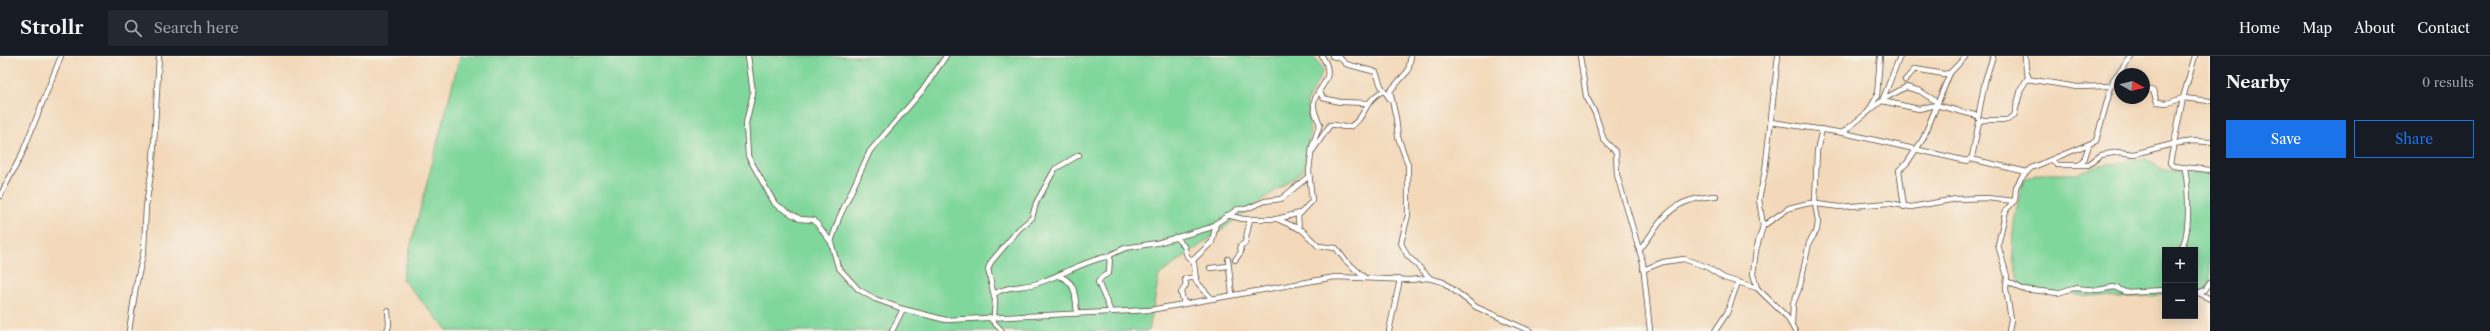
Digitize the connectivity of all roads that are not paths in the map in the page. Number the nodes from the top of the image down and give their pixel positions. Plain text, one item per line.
1 (61, 56) edge
2 (160, 56) edge
3 (748, 56) edge
4 (946, 56) edge
5 (1322, 56) edge
6 (1332, 56) edge
7 (1411, 56) edge
8 (1580, 56) edge
9 (1776, 56) edge
10 (1880, 56) edge
11 (1900, 56) edge
12 (1966, 56) edge
13 (1993, 56) edge
14 (2025, 56) edge
15 (2132, 56) edge
16 (2195, 56) edge
17 (2123, 68) edge
18 (1950, 73) junction
19 (2029, 78) junction
20 (1905, 80) dead end
21 (2114, 81) edge
22 (2111, 86) junction
23 (2150, 90) edge
24 (1384, 91) junction
25 (1320, 92) junction
26 (2183, 98) junction
27 (1391, 100) junction
28 (1882, 101) junction
29 (2210, 101) edge
30 (1368, 103) junction
31 (1937, 104) junction
32 (1866, 115) junction
33 (1978, 116) junction
34 (1771, 122) junction
35 (1822, 129) junction
36 (1977, 130) junction
37 (1842, 133) junction
38 (2210, 142) edge
39 (2173, 144) junction
40 (2089, 145) junction
41 (1916, 150) junction
42 (1311, 153) junction
43 (1079, 154) dead end
44 (1971, 159) junction
45 (2052, 160) junction
46 (2080, 164) junction
47 (2185, 169) junction
48 (2210, 170) edge
49 (2027, 172) junction
50 (1309, 176) junction
51 (0, 196) edge
52 (1716, 196) dead end
53 (2014, 201) junction
54 (1815, 203) junction
55 (1904, 207) junction
56 (1300, 213) junction
57 (1227, 215) junction
58 (1250, 219) junction
59 (1277, 219) junction
60 (1216, 223) junction
61 (1763, 226) junction
62 (1299, 229) junction
63 (1175, 237) junction
64 (831, 242) junction
65 (2182, 247) edge
66 (1639, 251) junction
67 (1110, 256) junction
68 (1228, 259) dead end
69 (1235, 260) dead end
70 (1192, 261) junction
71 (1228, 266) junction
72 (1210, 268) dead end
73 (1644, 270) junction
74 (1058, 276) junction
75 (1363, 276) junction
76 (1196, 278) junction
77 (1430, 278) junction
78 (1400, 279) junction
79 (2007, 281) junction
80 (1738, 282) junction
81 (2210, 283) edge
82 (1757, 288) junction
83 (2162, 290) edge
84 (2198, 292) edge
85 (994, 294) junction
86 (1232, 294) junction
87 (1212, 298) junction
88 (2210, 299) edge
89 (1184, 303) junction
90 (902, 309) junction
91 (388, 311) dead end
92 (1077, 312) junction
93 (1111, 312) junction
94 (991, 317) junction
95 (1792, 324) junction
96 (129, 331) edge
97 (387, 331) edge
98 (892, 331) edge
99 (1002, 331) edge
100 (1389, 331) edge
101 (1530, 331) edge
102 (1650, 331) edge
103 (1715, 331) edge
104 (1795, 331) edge
105 (2009, 331) edge

1 - 51 street
2 - 96 street
3 - 64 street
4 - 64 street
5 - 25 street
6 - 24 street
7 - 27 street
8 - 66 street
9 - 34 street
10 - 32 street
11 - 28 street
12 - 18 street
13 - 33 street
14 - 19 street
15 - 17 street
16 - 26 street
18 - 20 street
18 - 31 street
19 - 22 street
19 - 36 street
21 - 22 street
22 - 40 street
23 - 26 street
24 - 27 street
24 - 30 street
25 - 30 street
25 - 42 street
26 - 29 street
26 - 39 street
27 - 77 street
28 - 31 street
28 - 31 street
28 - 32 street
30 - 42 street
31 - 33 street
31 - 41 street
32 - 37 street
33 - 36 street
34 - 35 street
34 - 61 street
35 - 37 street
35 - 54 street
36 - 44 street
37 - 41 street
38 - 39 street
39 - 46 street
39 - 47 street
40 - 45 street
40 - 46 street
41 - 44 street
41 - 55 street
42 - 50 street
43 - 85 street
44 - 49 street
45 - 46 street
45 - 49 street
47 - 48 street
47 - 65 street
49 - 53 street
50 - 56 street
50 - 57 street
52 - 66 street
53 - 55 street
53 - 79 street
54 - 55 street
54 - 61 street
54 - 95 street
56 - 59 street
56 - 62 street
57 - 58 street
57 - 60 street
58 - 59 street
58 - 69 street
59 - 62 street
60 - 63 street
60 - 70 street
61 - 82 street
62 - 75 street
63 - 67 street
63 - 70 street
64 - 90 street
66 - 73 street
67 - 74 street
67 - 93 street
68 - 71 street
70 - 76 street
71 - 72 street
71 - 86 street
73 - 80 street
73 - 102 street
74 - 85 street
74 - 92 street
75 - 78 street
75 - 86 street
76 - 87 street
76 - 89 street
77 - 78 street
77 - 101 street
78 - 100 street
79 - 83 street
79 - 105 street
80 - 82 street
80 - 103 street
81 - 84 street
82 - 95 street
84 - 88 street
85 - 94 street
86 - 87 street
87 - 89 street
89 - 93 street
90 - 94 street
90 - 98 street
91 - 97 street
92 - 93 street
92 - 94 street
94 - 99 street
95 - 104 street

